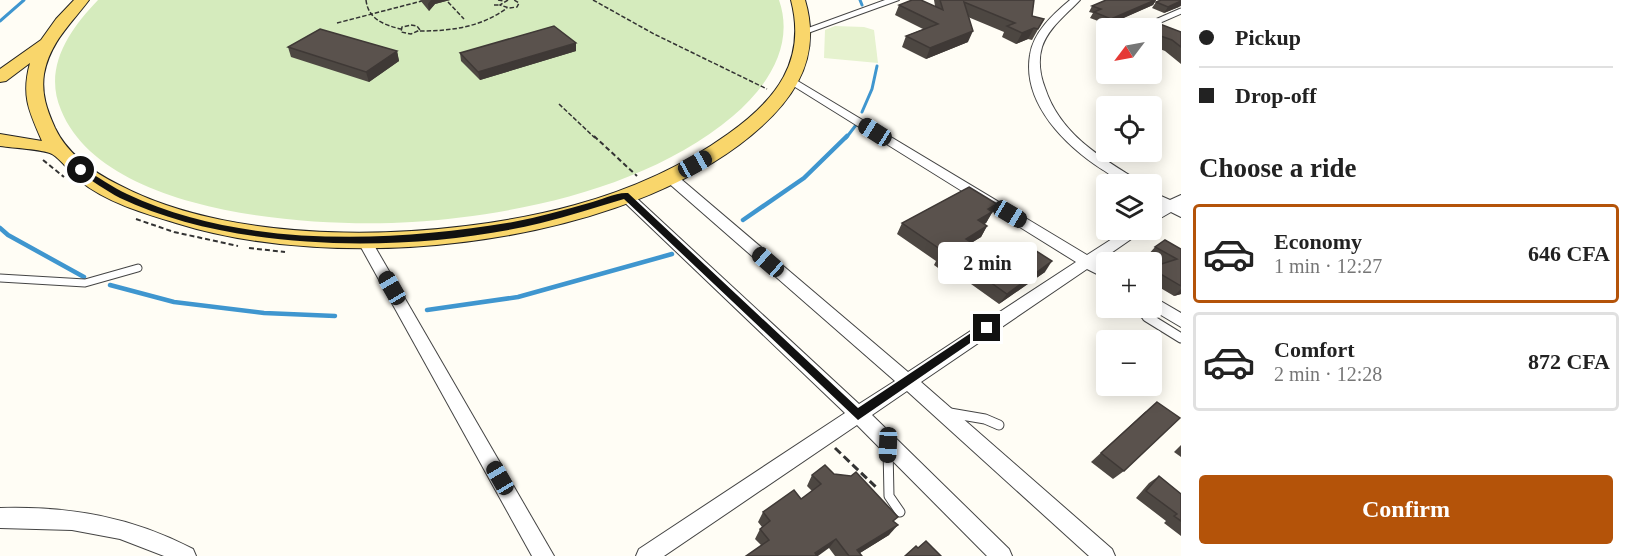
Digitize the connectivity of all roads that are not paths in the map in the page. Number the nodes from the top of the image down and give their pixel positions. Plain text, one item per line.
1 (82, 0) edge
2 (798, 0) edge
3 (894, 0) edge
4 (1076, 0) edge
5 (1181, 11) edge
6 (1162, 19) edge
7 (805, 32) junction
8 (46, 44) junction
9 (0, 77) edge
10 (786, 88) junction
11 (0, 140) edge
12 (58, 149) junction
13 (1120, 174) edge
14 (670, 177) junction
15 (625, 195) junction
16 (1162, 200) edge
17 (1177, 206) edge
18 (1162, 213) edge
19 (364, 240) junction
20 (1120, 240) edge
21 (1086, 262) junction
22 (138, 268) dead end
23 (1096, 268) edge
24 (0, 278) edge
25 (1162, 309) edge
26 (1149, 318) edge
27 (1181, 321) edge
28 (1181, 338) edge
29 (907, 382) junction
30 (942, 411) junction
31 (858, 414) junction
32 (999, 425) dead end
33 (888, 445) junction
34 (897, 508) road end
35 (0, 518) edge
36 (186, 556) edge
37 (544, 556) edge
38 (646, 556) edge
39 (1002, 556) edge
40 (1106, 556) edge

1 - 8 main road
2 - 7 main road
3 - 7 street
4 - 13 street
5 - 6 lane
7 - 10 main road
8 - 9 main road
8 - 12 main road
10 - 14 main road
10 - 21 street
11 - 12 main road
12 - 19 main road
14 - 15 main road
14 - 29 street
15 - 19 main road
15 - 31 street
16 - 17 street
17 - 18 street
19 - 37 street
20 - 21 street
21 - 23 street
21 - 29 street
22 - 24 lane
25 - 27 street
26 - 28 lane
29 - 30 street
29 - 31 street
30 - 32 lane
30 - 40 street
31 - 33 street
31 - 38 street
33 - 34 lane
33 - 39 street
35 - 36 street

